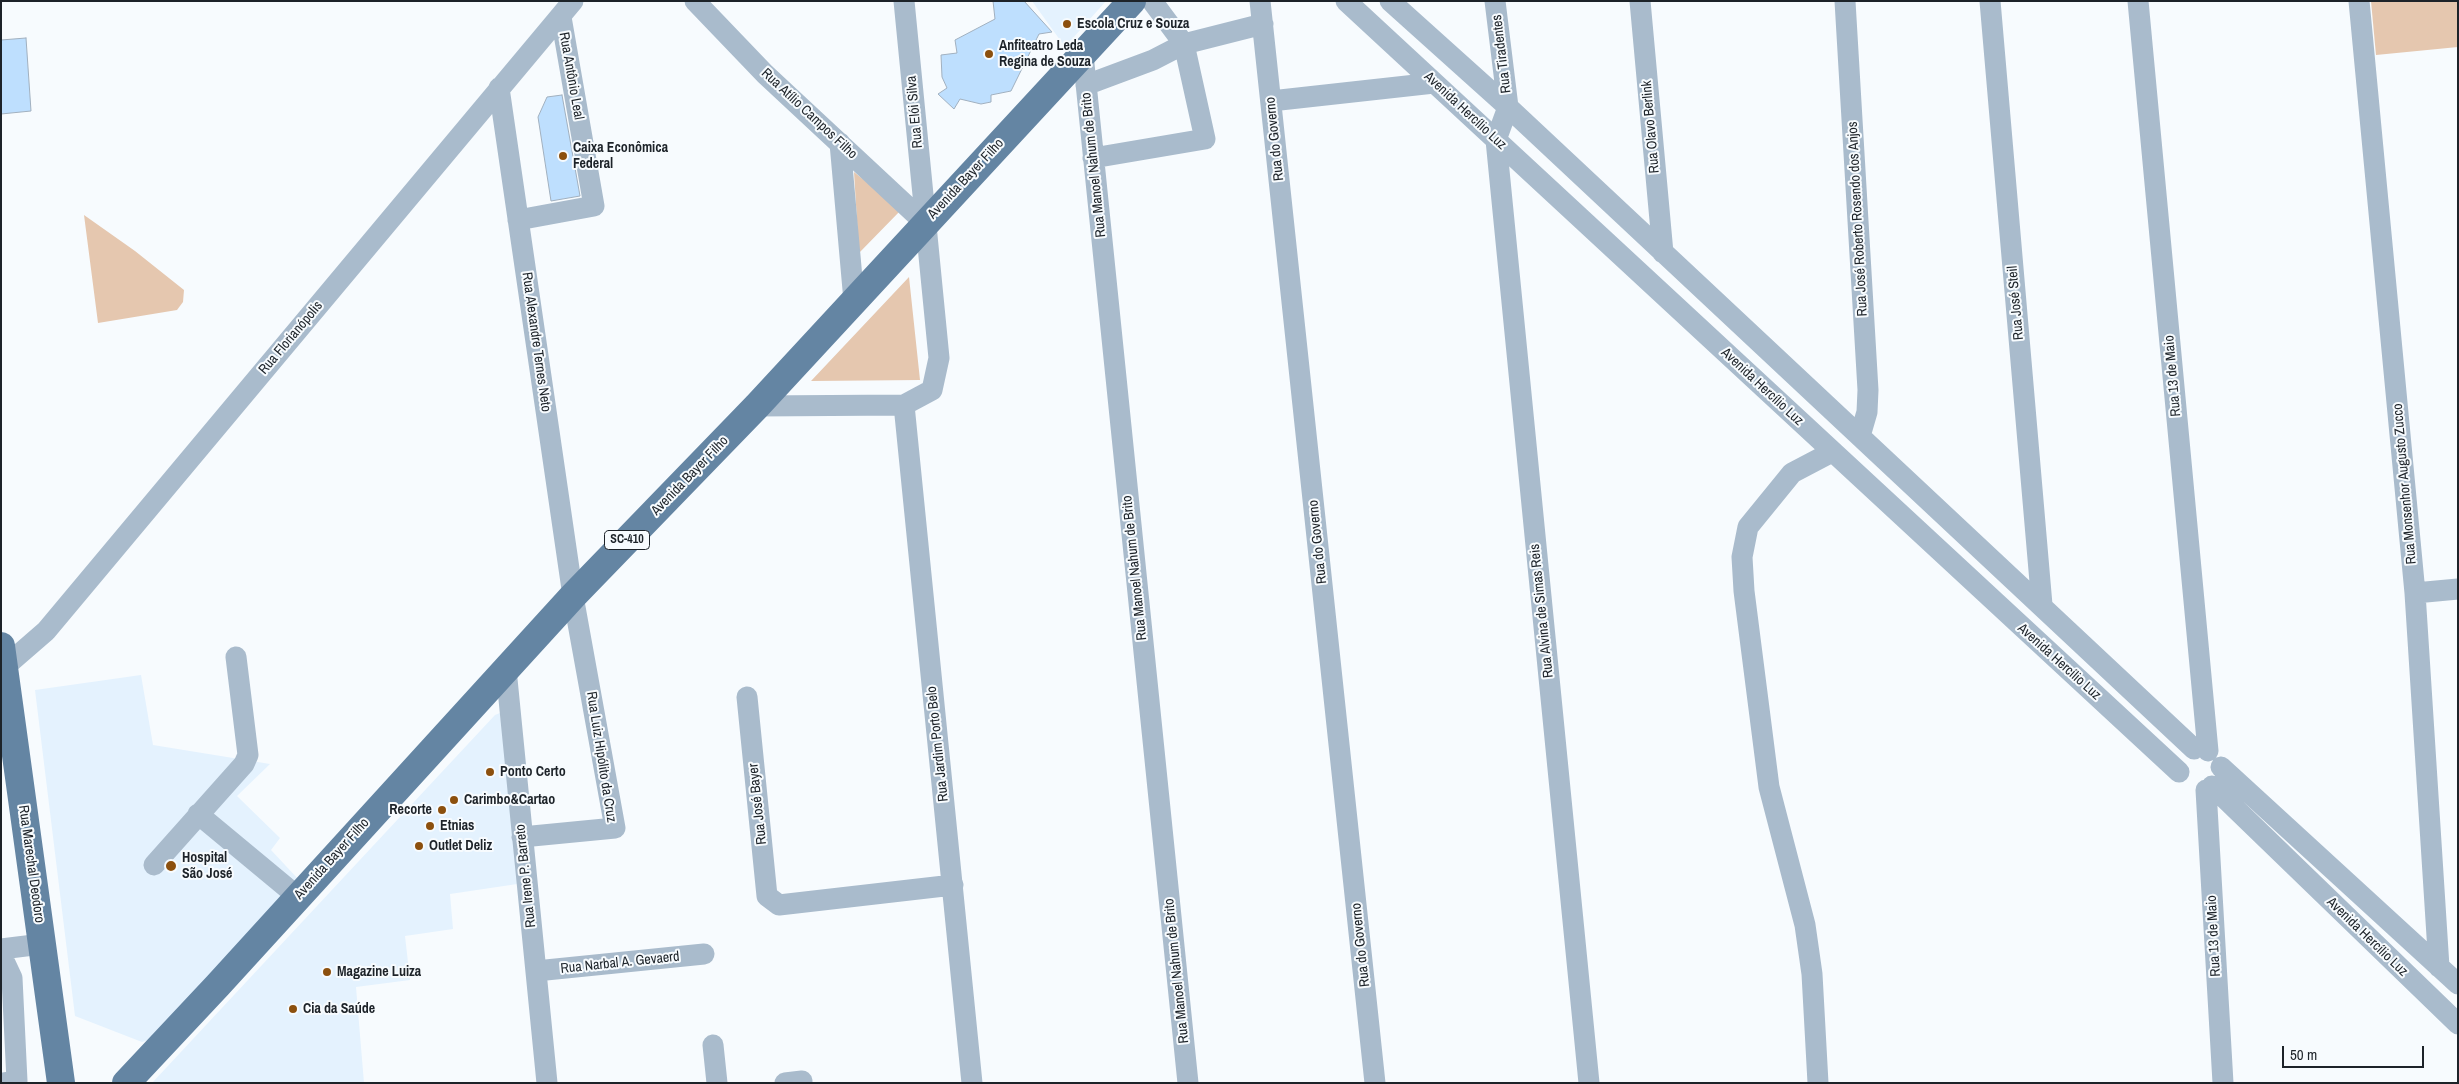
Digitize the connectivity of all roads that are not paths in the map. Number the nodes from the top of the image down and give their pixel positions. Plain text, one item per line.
1 (695, 1) edge
2 (904, 1) edge
3 (1132, 1) edge
4 (1152, 1) edge
5 (1260, 1) edge
6 (1346, 1) edge
7 (1390, 1) edge
8 (1496, 1) edge
9 (1640, 1) edge
10 (1845, 1) edge
11 (1990, 1) edge
12 (2138, 1) edge
13 (2359, 1) edge
14 (567, 9) edge
15 (1263, 24) junction
16 (1184, 44) junction
17 (1083, 54) junction
18 (1434, 83) junction
19 (1086, 85) junction
20 (499, 88) junction
21 (1271, 101) junction
22 (1508, 107) junction
23 (1496, 140) junction
24 (840, 144) junction
25 (1093, 158) junction
26 (518, 220) junction
27 (925, 223) junction
28 (1663, 253) junction
29 (854, 301) junction
30 (757, 406) junction
31 (904, 406) junction
32 (1860, 436) junction
33 (1832, 452) junction
34 (2458, 589) edge
35 (2415, 592) junction
36 (573, 596) junction
37 (2042, 605) junction
38 (236, 657) dead end
39 (2, 662) edge
40 (506, 669) junction
41 (747, 697) dead end
42 (2208, 756) junction
43 (2179, 772) junction
44 (2209, 788) junction
45 (198, 814) junction
46 (522, 837) junction
47 (154, 865) dead end
48 (953, 885) junction
49 (298, 897) junction
50 (42, 944) junction
51 (1, 949) edge
52 (704, 954) dead end
53 (1, 960) edge
54 (2440, 967) junction
55 (536, 971) junction
56 (2458, 984) edge
57 (2458, 1024) edge
58 (713, 1045) dead end
59 (4, 1083) edge
60 (61, 1083) edge
61 (126, 1083) edge
62 (547, 1083) edge
63 (717, 1083) edge
64 (972, 1083) edge
65 (1188, 1083) edge
66 (1375, 1083) edge
67 (1589, 1083) edge
68 (1818, 1083) edge
69 (2223, 1083) edge

1 - 24 street, Rua Atílio Campos Filho
2 - 27 street, Rua Elói Silva
3 - 17 main road, Avenida Bayer Filho / SC-410
4 - 16 street
5 - 15 street, Rua do Governo
6 - 18 street, Avenida Hercílio Luz
7 - 22 street, Avenida Hercílio Luz
8 - 22 street, Rua Tiradentes
9 - 28 street, Rua Olavo Berlink
10 - 32 street, Rua José Roberto Rosendo dos Anjos
11 - 37 street, Rua José Steil
12 - 42 street, Rua 13 de Maio
13 - 35 street, Rua Monsenhor Augusto Zucco
14 - 20 street, Rua Florianópolis
14 - 26 street, Rua Antônio Leal
15 - 16 street
15 - 21 street, Rua do Governo
16 - 19 street
16 - 25 street
17 - 19 street, Rua Manoel Nahum de Brito
17 - 27 main road, Avenida Bayer Filho / SC-410
18 - 21 street
18 - 23 street, Avenida Hercílio Luz
19 - 25 street, Rua Manoel Nahum de Brito
20 - 26 street, Rua Alexandre Ternes Neto
20 - 39 street, Rua Florianópolis
21 - 66 street, Rua do Governo
22 - 23 street
22 - 28 street, Avenida Hercílio Luz
23 - 33 street, Avenida Hercílio Luz
23 - 67 street, Rua Alvina de Simas Reis
24 - 27 street, Rua Atílio Campos Filho
24 - 29 street
25 - 65 street, Rua Manoel Nahum de Brito
26 - 36 street, Rua Alexandre Ternes Neto
27 - 29 main road, Avenida Bayer Filho / SC-410
27 - 31 street, Rua Elói Silva
28 - 32 street, Avenida Hercílio Luz
29 - 30 main road, Avenida Bayer Filho / SC-410
30 - 31 street
30 - 36 main road, Avenida Bayer Filho / SC-410
31 - 48 street, Rua Jardim Porto Belo
32 - 37 street, Avenida Hercílio Luz
33 - 43 street, Avenida Hercílio Luz
33 - 68 street
34 - 35 street
35 - 54 street, Rua Monsenhor Augusto Zucco
36 - 40 main road, Avenida Bayer Filho / SC-410
36 - 46 street, Rua Luiz Hipólito da Cruz
37 - 42 street, Avenida Hercílio Luz
38 - 45 street
39 - 50 main road, Rua Marechal Deodoro
40 - 46 street, Rua Irene P. Barreto
40 - 49 main road, Avenida Bayer Filho / SC-410
41 - 48 street, Rua José Bayer
42 - 43 street
42 - 44 street
42 - 54 street, Avenida Hercílio Luz
43 - 44 street
44 - 57 street, Avenida Hercílio Luz
44 - 69 street, Rua 13 de Maio
45 - 47 street
45 - 49 street
46 - 55 street, Rua Irene P. Barreto
48 - 64 street, Rua Jardim Porto Belo
49 - 61 main road, Avenida Bayer Filho / SC-410
50 - 51 street
50 - 60 main road, Rua Marechal Deodoro
52 - 55 street, Rua Narbal A. Gevaerd
53 - 59 street
54 - 56 street, Avenida Hercílio Luz
55 - 62 street, Rua Irene P. Barreto
58 - 63 street

